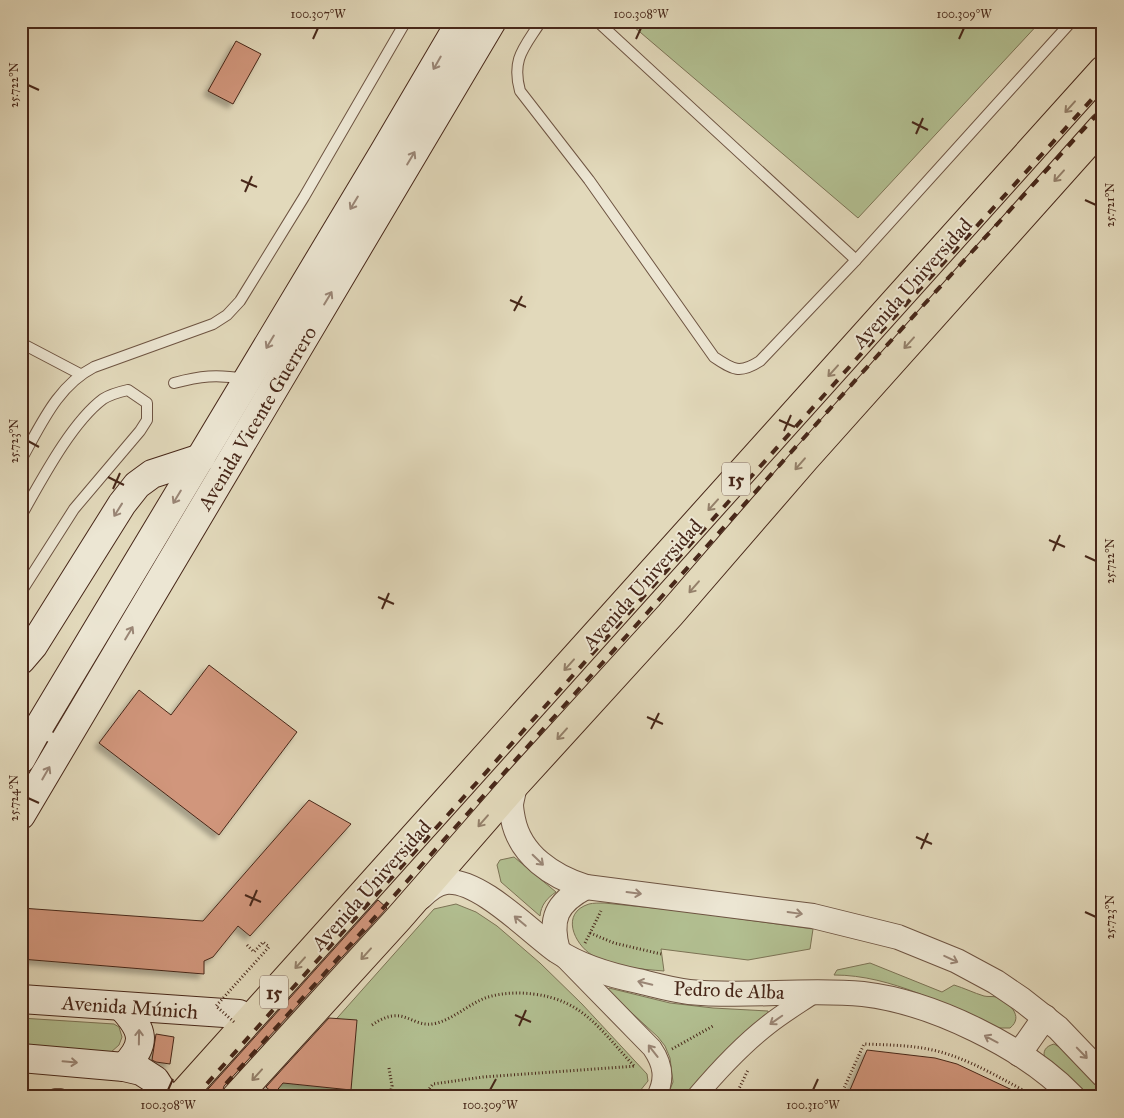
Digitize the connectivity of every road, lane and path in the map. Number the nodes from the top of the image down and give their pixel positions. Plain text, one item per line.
1 (406, 21) edge
2 (461, 21) edge
3 (492, 21) edge
4 (541, 21) edge
5 (597, 21) edge
6 (1072, 21) edge
7 (1103, 70) edge
8 (1103, 126) edge
9 (1013, 170) junction
10 (856, 260) junction
11 (941, 307) junction
12 (21, 343) edge
13 (80, 374) junction
14 (248, 380) junction
15 (174, 383) dead end
16 (200, 458) junction
17 (21, 460) edge
18 (21, 516) edge
19 (21, 592) edge
20 (21, 660) edge
21 (29, 726) edge
22 (63, 744) junction
23 (21, 759) edge
24 (515, 785) junction
25 (21, 815) edge
26 (586, 887) junction
27 (604, 903) dead end
28 (399, 918) junction
29 (590, 933) junction
30 (585, 944) dead end
31 (247, 945) dead end
32 (558, 951) junction
33 (661, 954) dead end
34 (816, 992) junction
35 (21, 1000) edge
36 (122, 1007) junction
37 (1045, 1017) junction
38 (237, 1018) joint
39 (372, 1025) dead end
40 (713, 1026) dead end
41 (669, 1051) dead end
42 (1019, 1054) junction
43 (21, 1058) edge
44 (644, 1064) dead end
45 (750, 1064) dead end
46 (124, 1067) junction
47 (635, 1067) junction
48 (389, 1068) dead end
49 (1103, 1075) edge
50 (342, 1089) dead end
51 (61, 1094) dead end
52 (50, 1097) edge
53 (166, 1097) edge
54 (180, 1097) edge
55 (236, 1097) edge
56 (339, 1097) edge
57 (389, 1097) edge
58 (423, 1097) edge
59 (656, 1097) edge
60 (696, 1097) edge
61 (735, 1097) edge
62 (840, 1097) edge
63 (1036, 1097) edge
64 (1073, 1097) edge

1 - 13 lane
2 -> 14 main road, Avenida Vicente Guerrero
22 -> 3 main road, Avenida Vicente Guerrero
4 - 10 lane
5 - 10 lane
6 - 10 lane
7 -> 9 highway, Avenida Universidad / 15
8 -> 11 highway, Avenida Universidad / 15
9 - 11 highway
9 -> 54 highway, Avenida Universidad / 15
11 -> 24 highway, Avenida Universidad / 15
12 - 13 lane
13 - 17 lane
14 - 15 lane
14 - 16 main road, Avenida Vicente Guerrero
16 -> 20 main road
16 -> 21 main road, Avenida Vicente Guerrero
18 - 19 lane
21 - 22 lane
21 - 23 main road, Avenida Vicente Guerrero
25 -> 22 main road, Avenida Vicente Guerrero
24 -> 26 street
24 -> 28 highway, Avenida Universidad / 15
26 - 32 street
26 -> 37 street
27 - 29 path
32 -> 28 street, Pedro de Alba
28 -> 55 highway, Avenida Universidad / 15
29 - 30 path
29 - 33 path
31 - 38 path, bridge
34 -> 32 street, Pedro de Alba
59 -> 32 street
42 -> 34 street, Pedro de Alba
34 -> 60 street
35 - 36 main road, Avenida Múnich
36 - 38 main road, Avenida Múnich
46 -> 36 main road
37 - 42 street
37 -> 49 street
39 - 47 path
40 - 41 path
42 - 64 street, Pedro de Alba
43 -> 46 main road
44 - 47 path
45 - 61 path
46 - 53 main road
47 - 58 path
48 - 57 path
50 - 56 path
51 - 52 lane
62 - 63 path

